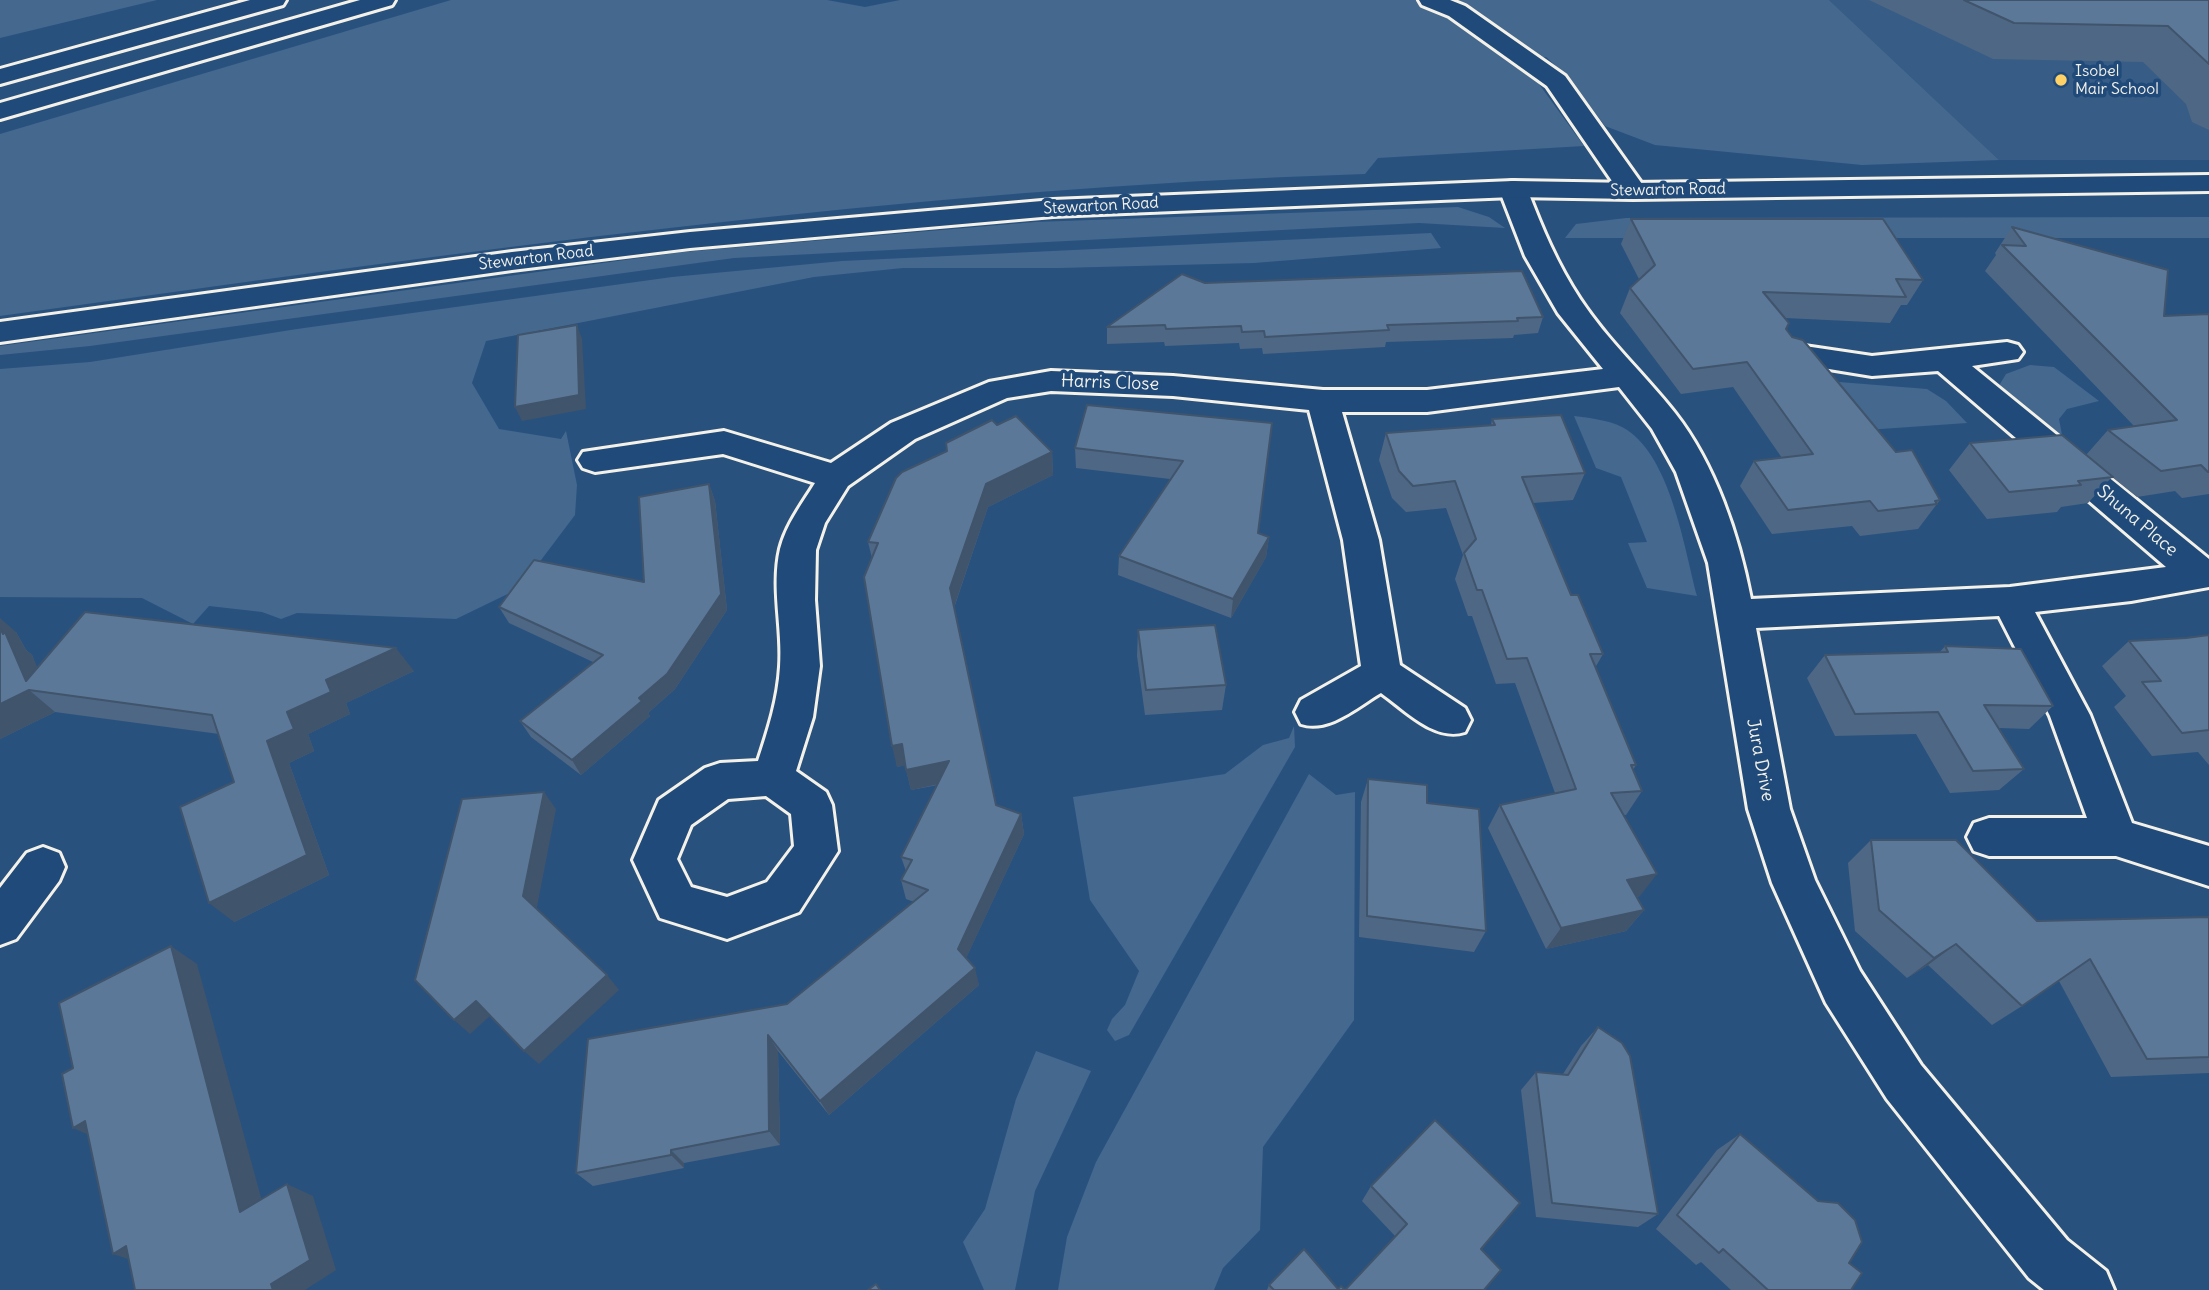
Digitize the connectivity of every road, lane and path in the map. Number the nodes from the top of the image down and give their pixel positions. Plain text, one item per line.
1 (275, 0) edge
2 (384, 0) edge
3 (1430, 0) edge
4 (0, 77) edge
5 (0, 111) edge
6 (2209, 183) edge
7 (1513, 190) junction
8 (1633, 191) junction
9 (0, 332) edge
10 (2007, 352) dead end
11 (1791, 354) edge
12 (1945, 360) junction
13 (1628, 376) junction
14 (1323, 401) junction
15 (595, 460) dead end
16 (835, 477) junction
17 (2205, 574) edge
18 (2010, 601) junction
19 (1735, 614) junction
20 (1382, 673) junction
21 (1315, 712) dead end
22 (1451, 720) dead end
23 (773, 778) dead end
24 (1989, 837) dead end
25 (2116, 838) junction
26 (2209, 866) edge
27 (43, 867) dead end
28 (0, 924) edge
29 (2087, 1290) edge

1 - 4 main road
2 - 5 main road
3 - 8 main road
6 - 8 main road, Stewarton Road
7 - 8 main road, Stewarton Road
7 - 9 main road, Stewarton Road
7 - 13 main road, Jura Drive
10 - 12 main road
11 - 12 main road
12 - 17 main road, Shuna Place
13 - 14 main road, Harris Close
13 - 19 main road, Jura Drive
14 - 16 main road, Harris Close
14 - 20 main road
15 - 16 main road
16 - 23 main road, Harris Close
17 - 18 main road, Shuna Place
18 - 19 main road, Shuna Place
18 - 25 main road
19 - 29 main road, Jura Drive
20 - 21 main road
20 - 22 main road
24 - 25 main road
25 - 26 main road
27 - 28 main road

